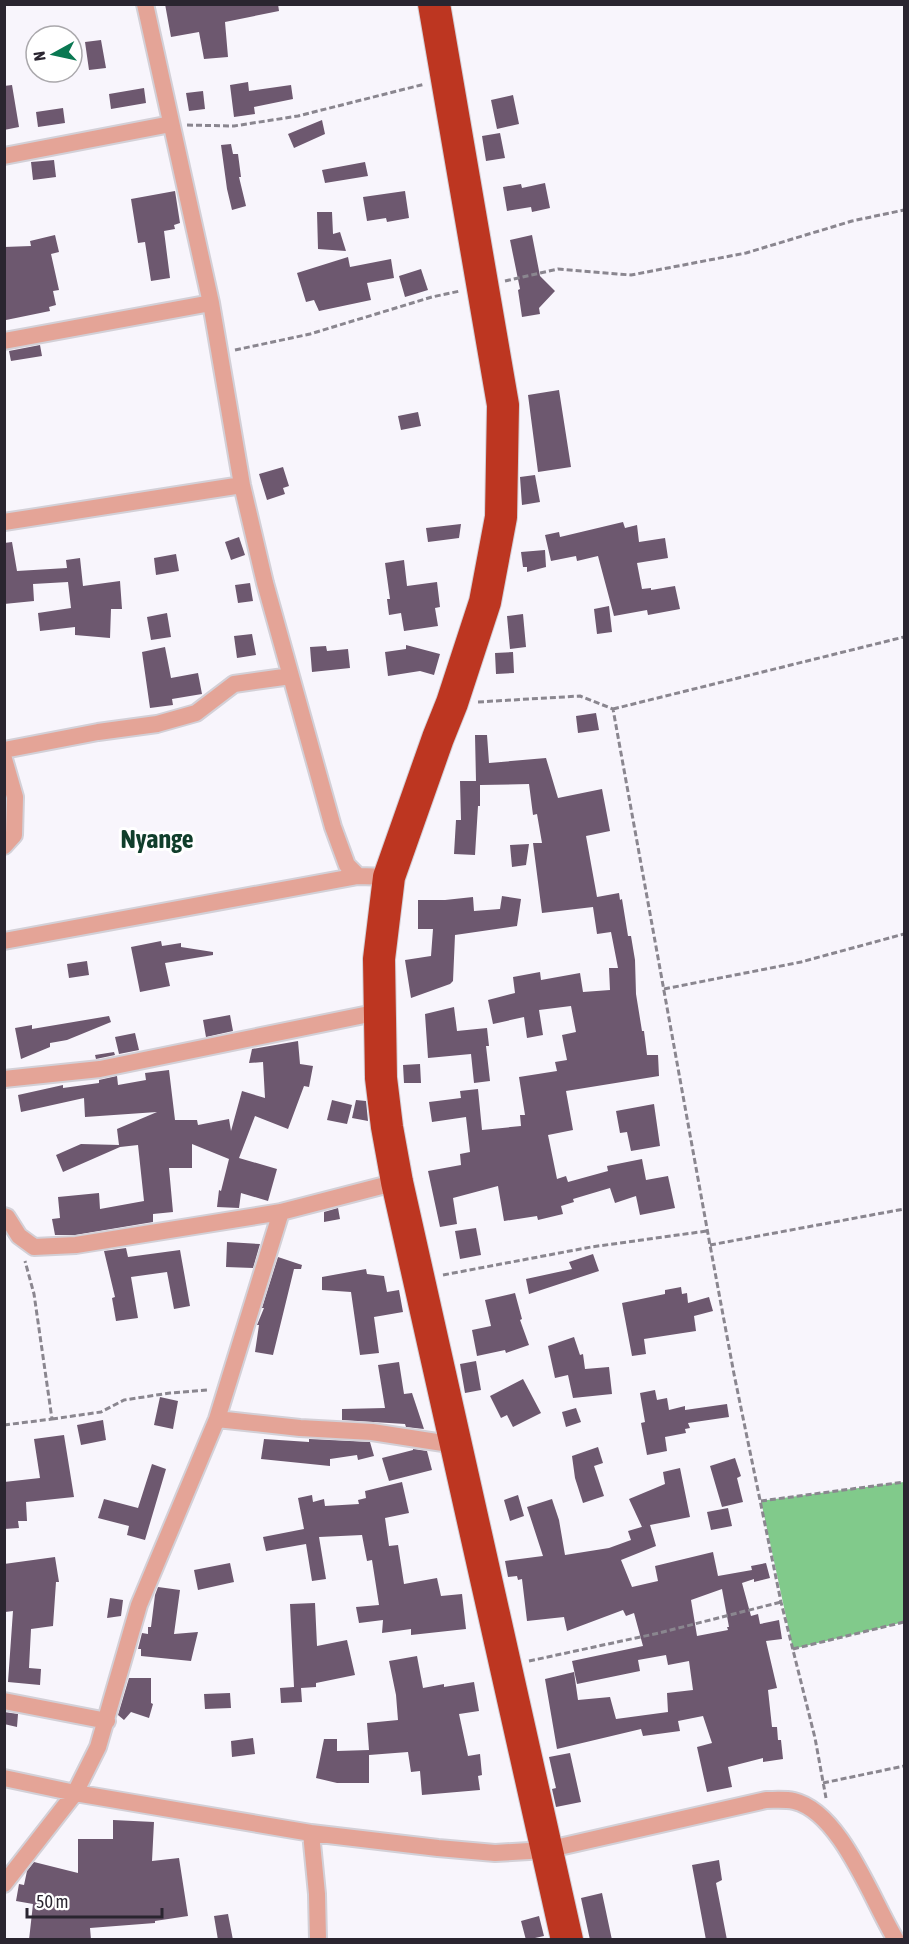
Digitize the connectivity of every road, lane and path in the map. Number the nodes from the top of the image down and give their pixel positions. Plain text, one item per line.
1 (145, 4) edge
2 (434, 4) edge
3 (447, 78) junction
4 (171, 124) junction
5 (4, 156) edge
6 (904, 210) edge
7 (483, 286) junction
8 (211, 303) junction
9 (4, 340) edge
10 (220, 354) junction
11 (242, 485) junction
12 (4, 522) edge
13 (904, 637) edge
14 (291, 676) junction
15 (452, 703) junction
16 (614, 709) junction
17 (4, 750) edge
18 (4, 759) edge
19 (4, 846) edge
20 (358, 876) junction
21 (389, 877) junction
22 (904, 934) edge
23 (4, 941) edge
24 (664, 989) junction
25 (379, 1012) junction
26 (4, 1079) edge
27 (397, 1182) junction
28 (904, 1209) edge
29 (280, 1212) junction
30 (4, 1216) edge
31 (707, 1231) junction
32 (19, 1236) junction
33 (710, 1245) junction
34 (419, 1280) junction
35 (228, 1388) junction
36 (52, 1419) junction
37 (217, 1419) junction
38 (4, 1425) edge
39 (456, 1445) junction
40 (904, 1482) edge
41 (760, 1501) junction
42 (781, 1602) junction
43 (904, 1622) edge
44 (793, 1649) junction
45 (505, 1665) junction
46 (4, 1701) edge
47 (107, 1721) junction
48 (904, 1766) edge
49 (4, 1778) edge
50 (823, 1783) junction
51 (75, 1792) junction
52 (831, 1826) junction
53 (311, 1833) junction
54 (546, 1850) junction
55 (4, 1884) edge
56 (318, 1940) edge
57 (567, 1940) edge
58 (897, 1940) edge

1 - 4 street
2 - 3 highway
3 - 4 path
3 - 7 highway
4 - 5 street
4 - 8 street
6 - 7 path
7 - 10 path
7 - 15 highway
8 - 9 street
8 - 10 street
10 - 11 street
11 - 12 street
11 - 14 street
13 - 16 path
14 - 17 street
14 - 20 street
15 - 16 path
15 - 21 highway
16 - 24 path
18 - 19 street
20 - 21 street
20 - 23 street
21 - 25 highway
22 - 24 path
24 - 31 path
25 - 26 street
25 - 27 highway
27 - 29 street
27 - 34 highway
28 - 33 path
29 - 32 street
29 - 35 street
30 - 32 street
31 - 33 path
31 - 34 path
32 - 36 path
33 - 41 path
34 - 39 highway
35 - 36 path
35 - 37 street
36 - 38 path
37 - 39 street
37 - 47 street
39 - 45 highway
40 - 41 path
41 - 42 path
42 - 44 path
42 - 45 path
43 - 44 path
44 - 50 path
45 - 54 highway
46 - 47 street
47 - 51 street
48 - 50 path
49 - 51 street
50 - 52 path
51 - 53 street
51 - 55 street
52 - 54 street
52 - 58 street
53 - 54 street
53 - 56 street
54 - 57 highway

